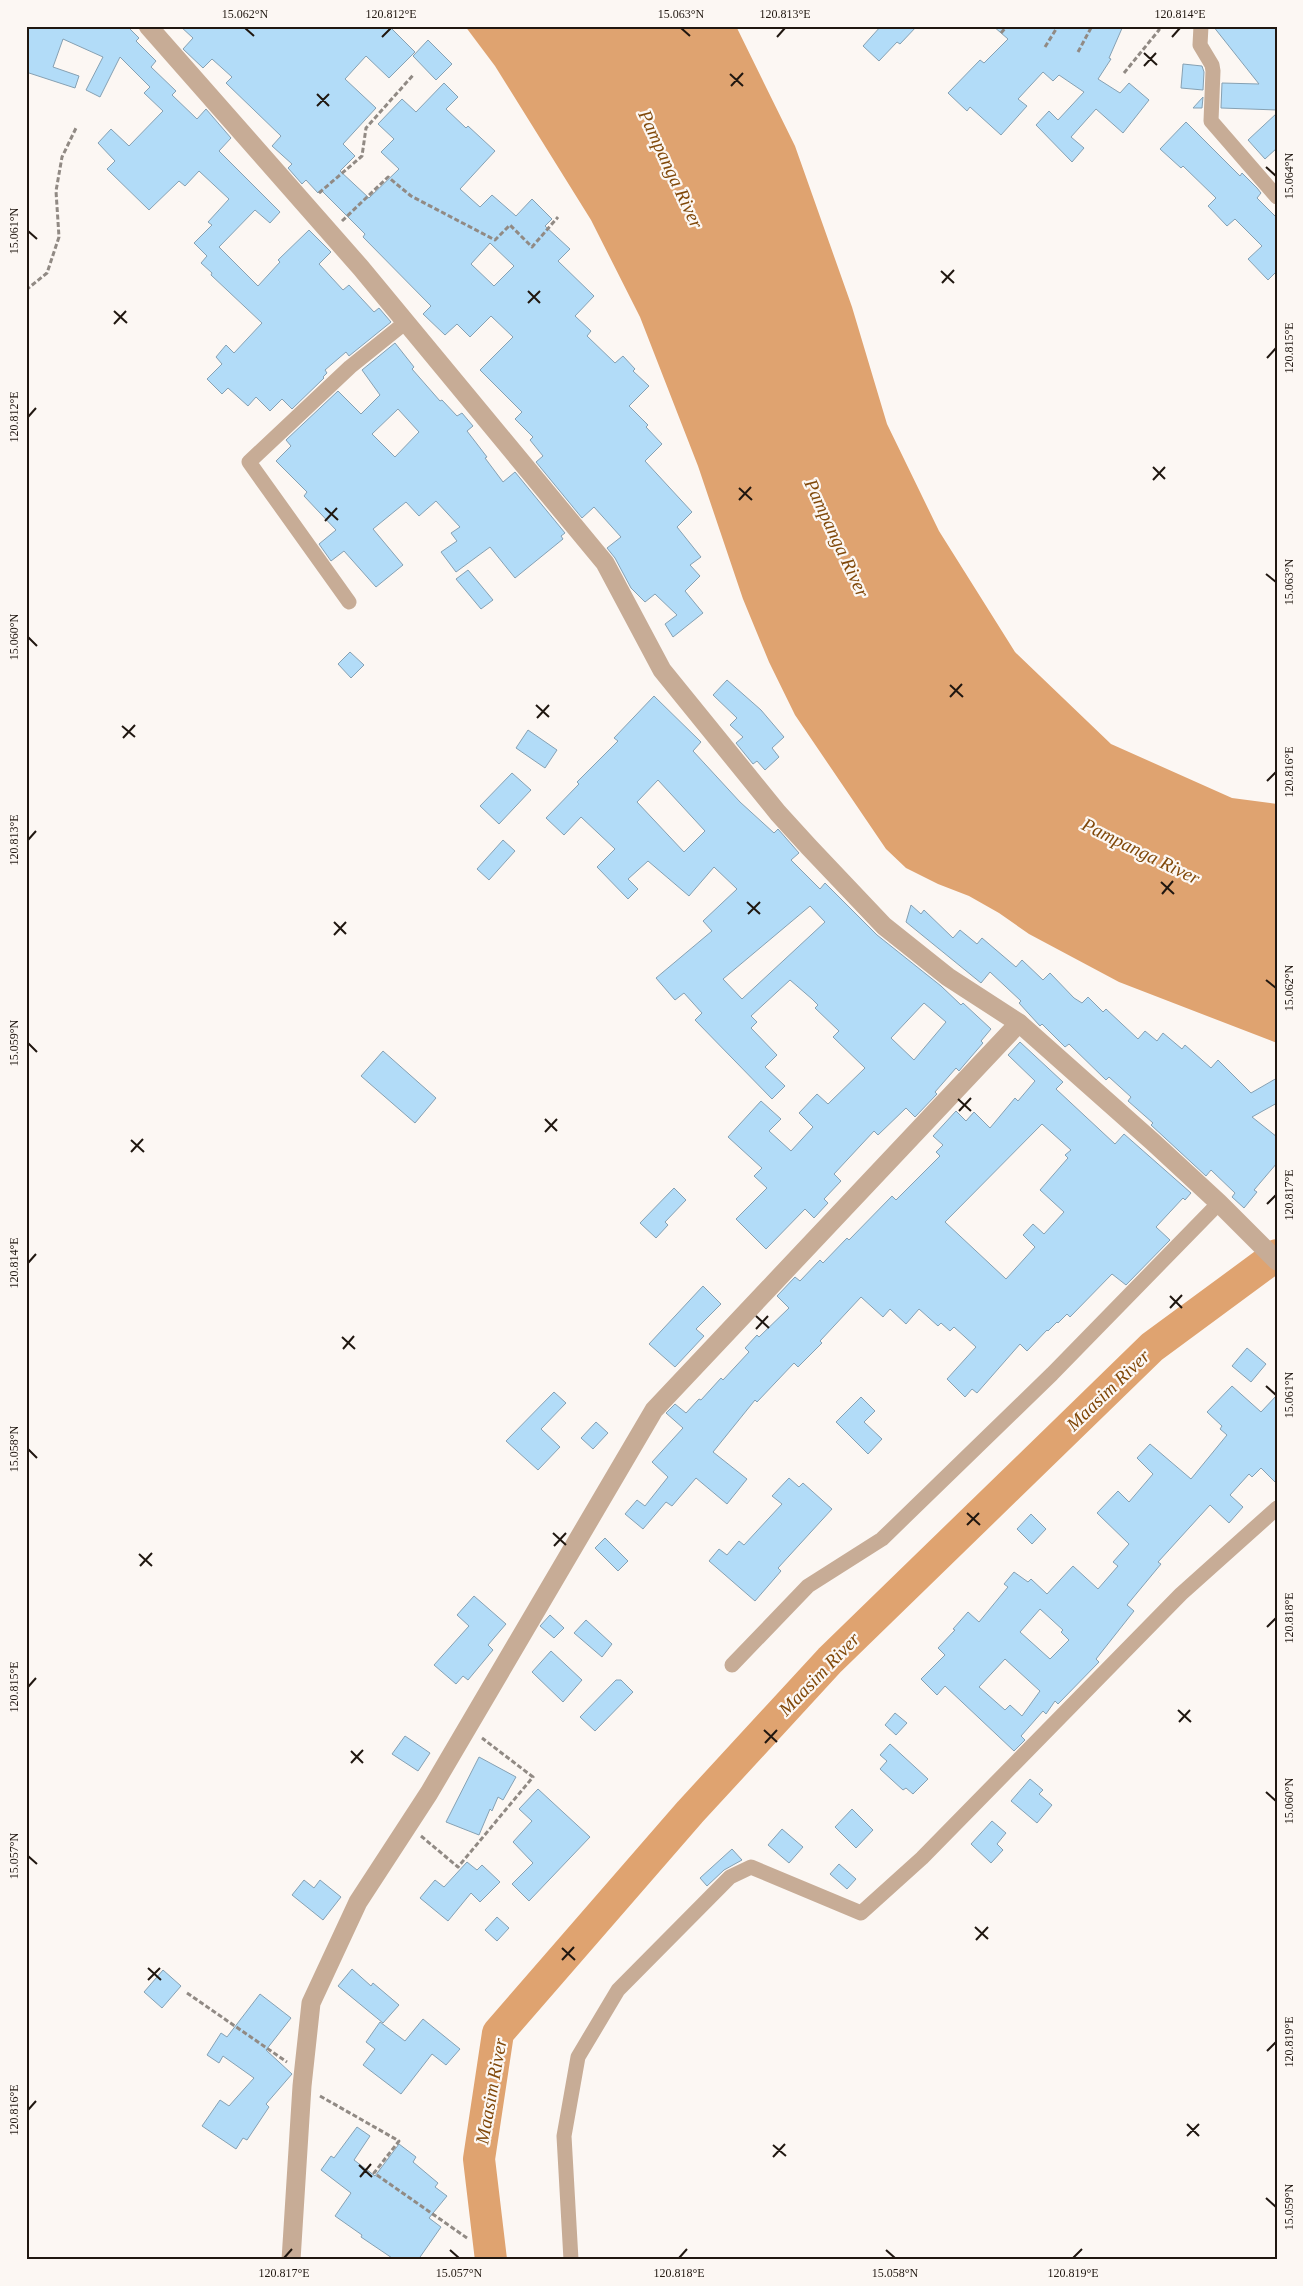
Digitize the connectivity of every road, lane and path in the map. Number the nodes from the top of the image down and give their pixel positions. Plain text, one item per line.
1 (148, 26) edge
2 (1007, 26) edge
3 (1058, 26) edge
4 (1092, 26) edge
5 (1159, 26) edge
6 (1201, 26) edge
7 (1001, 33) dead end
8 (1045, 47) dead end
9 (1078, 52) dead end
10 (1124, 73) dead end
11 (414, 74) dead end
12 (78, 126) dead end
13 (1277, 197) edge
14 (305, 205) junction
15 (558, 217) dead end
16 (329, 234) junction
17 (26, 290) edge
18 (406, 322) junction
19 (349, 602) dead end
20 (1019, 1023) junction
21 (1225, 1209) junction
22 (1277, 1261) edge
23 (1277, 1508) edge
24 (732, 1666) dead end
25 (468, 1727) junction
26 (408, 1825) junction
27 (187, 1993) dead end
28 (302, 2086) junction
29 (467, 2238) dead end
30 (291, 2260) edge
31 (571, 2260) edge

1 - 14 street
2 - 7 path
3 - 8 path
4 - 9 path
5 - 10 path
6 - 13 street
11 - 14 path
12 - 17 path
14 - 16 street
15 - 16 path
16 - 18 street
18 - 19 street
18 - 20 street
20 - 21 street
20 - 25 street
21 - 22 street
21 - 24 street
23 - 31 street
25 - 26 street
25 - 26 path
26 - 28 street
27 - 28 path
28 - 29 path
28 - 30 street

